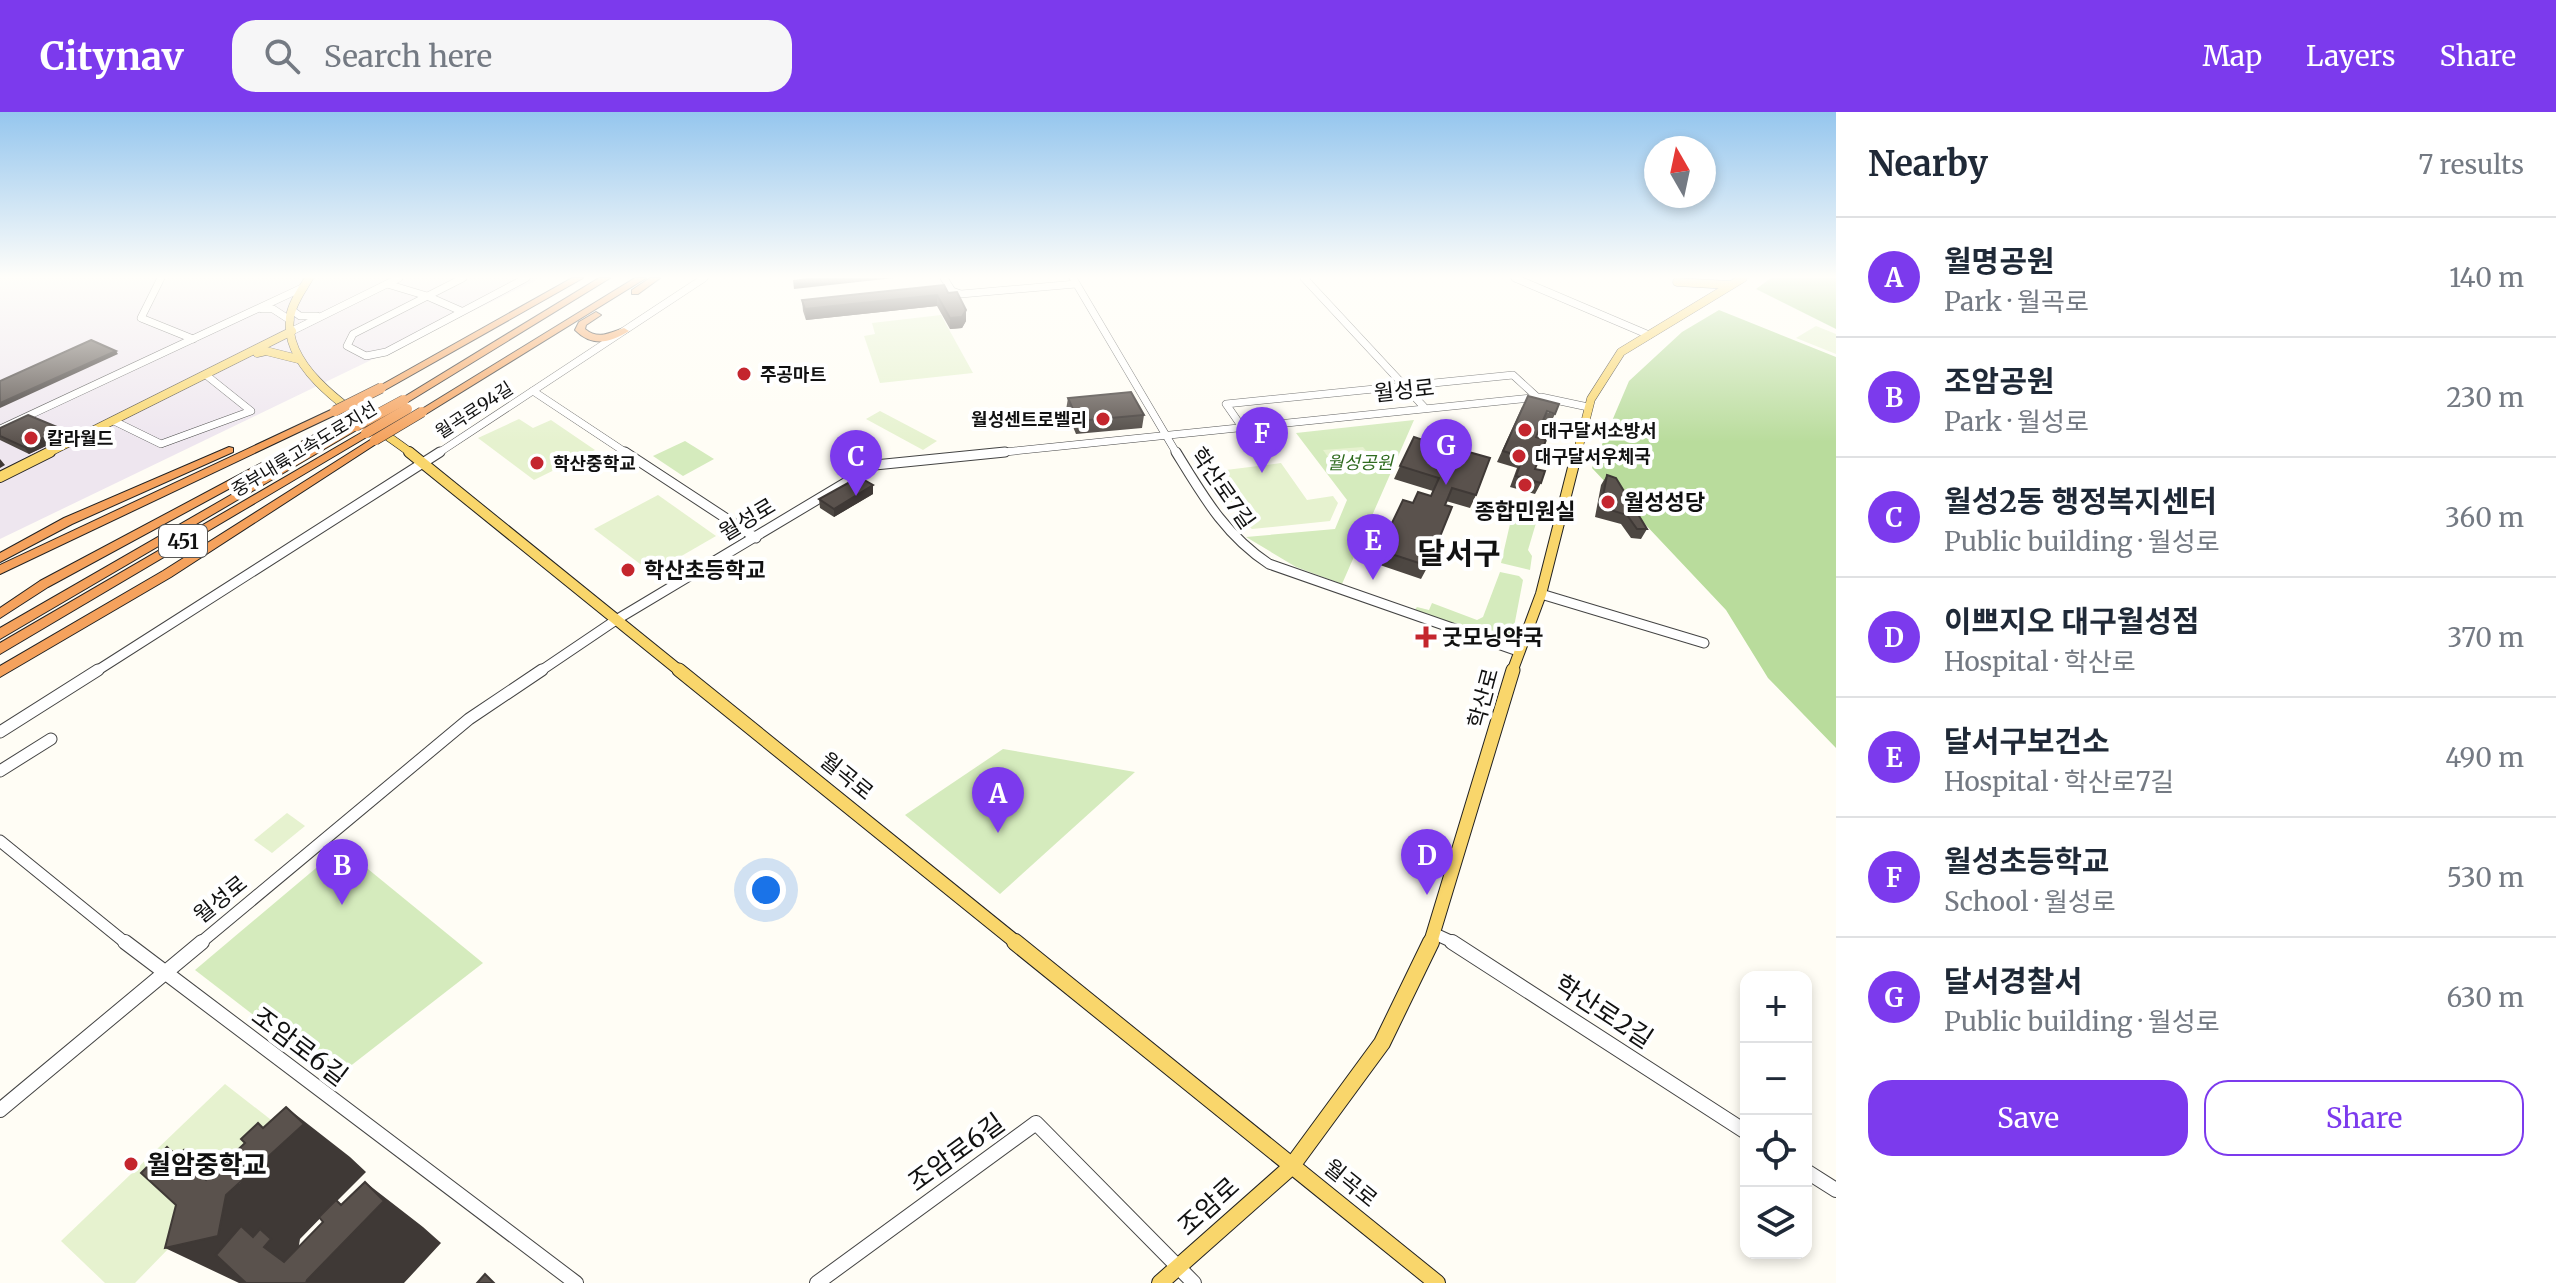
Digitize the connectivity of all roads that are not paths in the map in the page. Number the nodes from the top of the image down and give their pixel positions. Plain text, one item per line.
1 (177, 333) edge
2 (206, 333) edge
3 (278, 333) edge
4 (292, 333) edge
5 (356, 333) edge
6 (419, 333) edge
7 (475, 333) edge
8 (514, 333) edge
9 (520, 333) edge
10 (530, 333) edge
11 (540, 333) edge
12 (583, 333) edge
13 (620, 333) edge
14 (621, 333) edge
15 (1105, 333) edge
16 (1356, 333) edge
17 (1643, 333) edge
18 (1653, 333) edge
19 (1649, 335) junction
20 (590, 338) junction
21 (193, 339) junction
22 (595, 350) junction
23 (250, 355) junction
24 (298, 359) junction
25 (206, 375) junction
26 (1405, 385) junction
27 (533, 391) junction
28 (1537, 397) junction
29 (409, 403) junction
30 (1424, 407) junction
31 (1588, 407) junction
32 (332, 409) junction
33 (114, 421) junction
34 (1242, 427) junction
35 (0, 429) edge
36 (361, 430) junction
37 (1166, 434) junction
38 (423, 463) junction
39 (0, 477) edge
40 (756, 538) junction
41 (0, 558) edge
42 (0, 570) edge
43 (1541, 594) junction
44 (0, 614) edge
45 (616, 620) junction
46 (0, 634) edge
47 (1704, 643) dead end
48 (0, 649) edge
49 (1518, 651) junction
50 (0, 672) edge
51 (0, 732) edge
52 (51, 739) dead end
53 (0, 771) edge
54 (0, 841) edge
55 (1435, 934) junction
56 (162, 972) junction
57 (0, 1110) edge
58 (1740, 1128) edge
59 (1291, 1167) junction
60 (1812, 1175) edge
61 (1836, 1190) edge
62 (1178, 1268) junction
63 (576, 1283) edge
64 (817, 1283) edge
65 (1160, 1283) edge
66 (1194, 1283) edge
67 (1437, 1283) edge

1 - 21 street
2 - 21 street
3 - 23 main road
4 - 24 main road
5 - 6 street
7 - 32 highway, bridge
8 - 29 highway
9 - 29 highway, 중부내륙고속도로지선 / 451
10 - 29 highway, 중부내륙고속도로지선 / 451
11 - 29 highway
12 - 20 highway
13 - 20 highway
14 - 22 street, 월곡로94길
15 - 37 street, 학산로7길
16 - 26 street
17 - 19 street
18 - 19 main road, 학산로
19 - 31 main road, 학산로
20 - 22 highway
21 - 35 street
22 - 27 street, 월곡로94길
23 - 24 main road
23 - 25 main road
24 - 38 main road, 월곡로
25 - 33 main road
25 - 33 street
26 - 28 street
26 - 30 street
26 - 34 street
27 - 38 street, 월곡로94길
27 - 40 street
28 - 30 street, 월성로
28 - 31 street, 월성로
29 - 36 highway, bridge
29 - 36 highway, 중부내륙고속도로지선 / 451, bridge
30 - 34 street, 월성로
31 - 43 main road, 학산로
32 - 41 highway
32 - 42 highway
33 - 39 main road
34 - 37 street, 월성로
36 - 44 highway
36 - 46 highway, 중부내륙고속도로지선 / 451
36 - 48 highway, 중부내륙고속도로지선 / 451
36 - 50 highway
37 - 40 street, 월성로
37 - 49 street, 학산로7길
38 - 45 main road, 월곡로
38 - 51 street, 월곡로94길
40 - 45 street, 월성로
43 - 47 street
43 - 49 main road, 학산로
45 - 56 street, 월성로
45 - 59 main road, 월곡로
49 - 55 main road, 학산로
52 - 53 street
54 - 56 street, 조암로6길
55 - 58 street, 학산로2길
55 - 59 main road, 학산로
56 - 57 street, 월성로
56 - 63 street, 조암로6길
59 - 62 main road, 조암로
59 - 67 main road, 월곡로
60 - 61 street
62 - 64 street, 조암로6길
62 - 65 main road, 조암로
62 - 66 street

